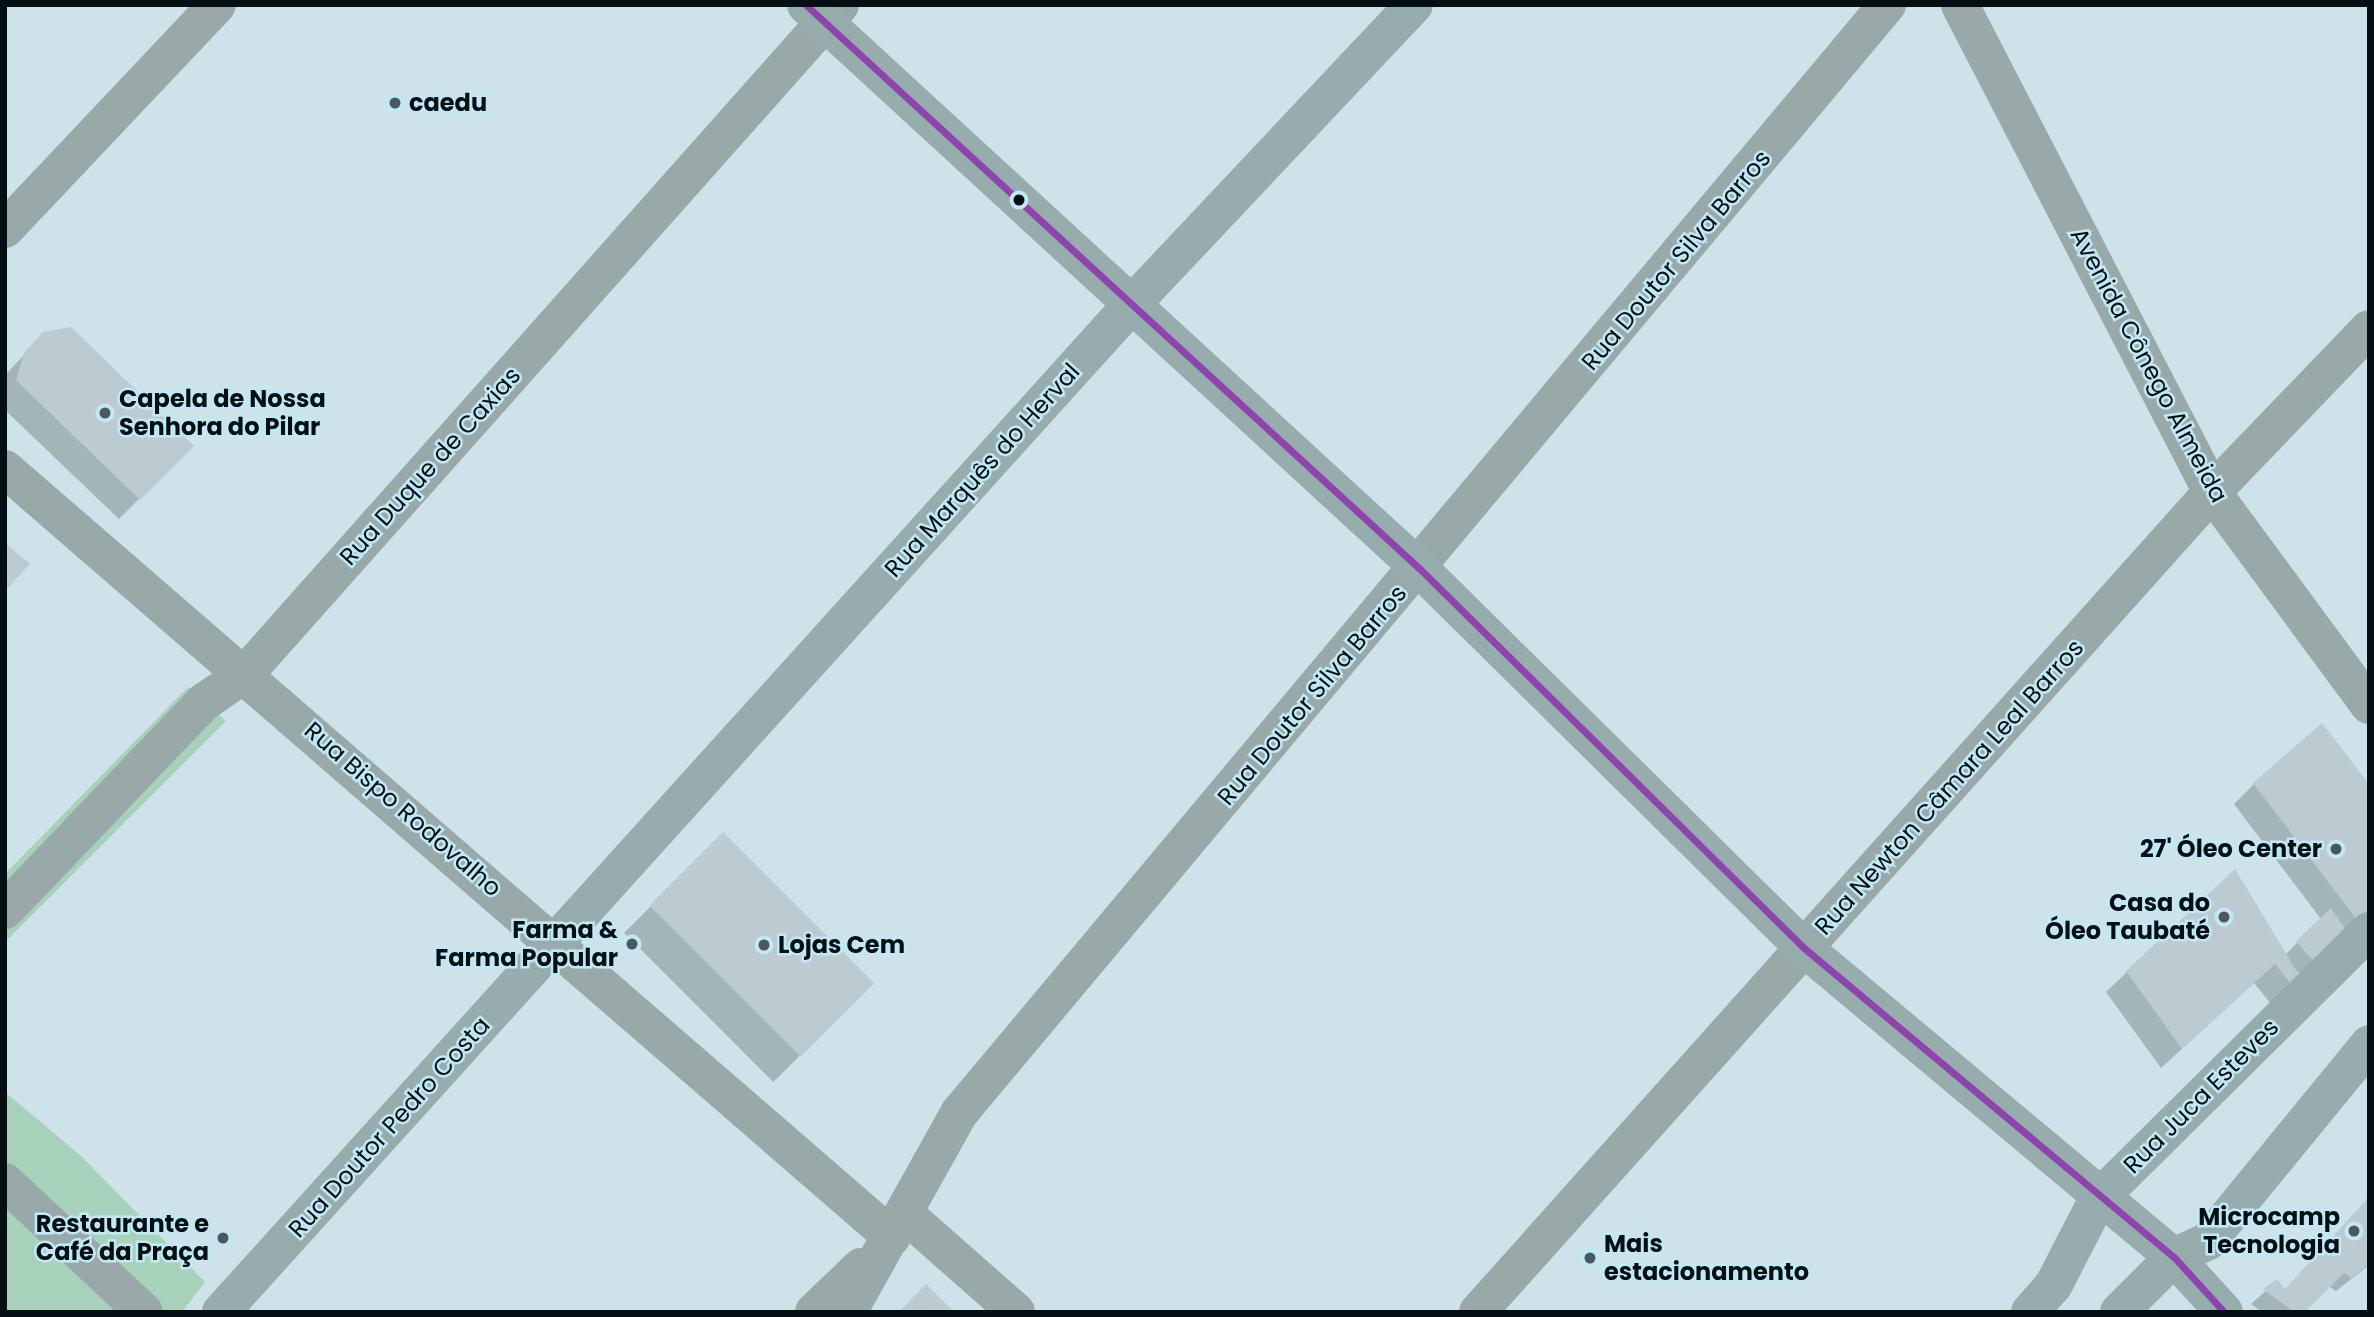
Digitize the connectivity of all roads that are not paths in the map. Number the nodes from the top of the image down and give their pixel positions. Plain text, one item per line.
1 (217, 5) edge
2 (1414, 5) edge
3 (1887, 5) edge
4 (1960, 5) edge
5 (824, 11) edge
6 (5, 229) edge
7 (1132, 304) junction
8 (2369, 329) edge
9 (5, 469) edge
10 (2212, 492) junction
11 (1419, 568) junction
12 (246, 673) junction
13 (2369, 705) edge
14 (5, 910) edge
15 (2369, 931) edge
16 (557, 942) junction
17 (1804, 948) junction
18 (2369, 1044) edge
19 (5, 1182) edge
20 (2098, 1199) junction
21 (899, 1225) junction
22 (2174, 1257) junction
23 (144, 1312) edge
24 (220, 1312) edge
25 (814, 1312) edge
26 (848, 1312) edge
27 (1016, 1312) edge
28 (1478, 1312) edge
29 (2030, 1312) edge
30 (2119, 1312) edge
31 (2224, 1312) edge

1 - 6 street
2 - 7 main road, Rua Marquês do Herval
3 - 11 street, Rua Doutor Silva Barros
4 - 10 street, Avenida Cônego Almeida
5 - 7 main road
5 - 12 street, Rua Duque de Caxias
7 - 11 main road
7 - 16 main road, Rua Marquês do Herval
8 - 10 street, Rua Newton Câmara Leal Barros
9 - 12 street, Rua Bispo Rodovalho
10 - 13 street, Avenida Cônego Almeida
10 - 17 street, Rua Newton Câmara Leal Barros
11 - 17 main road
11 - 21 street, Rua Doutor Silva Barros
12 - 14 street, Rua Duque de Caxias
12 - 16 street, Rua Bispo Rodovalho
15 - 20 main road, Rua Juca Esteves
16 - 21 street, Rua Bispo Rodovalho
16 - 24 main road, Rua Doutor Pedro Costa
17 - 20 main road
17 - 28 street, Rua Newton Câmara Leal Barros
18 - 22 main road
19 - 23 street
20 - 22 main road
20 - 29 main road, Rua Juca Esteves
21 - 25 street
21 - 26 street, Rua Doutor Silva Barros
21 - 27 street, Rua Bispo Rodovalho
22 - 30 main road
22 - 31 main road

